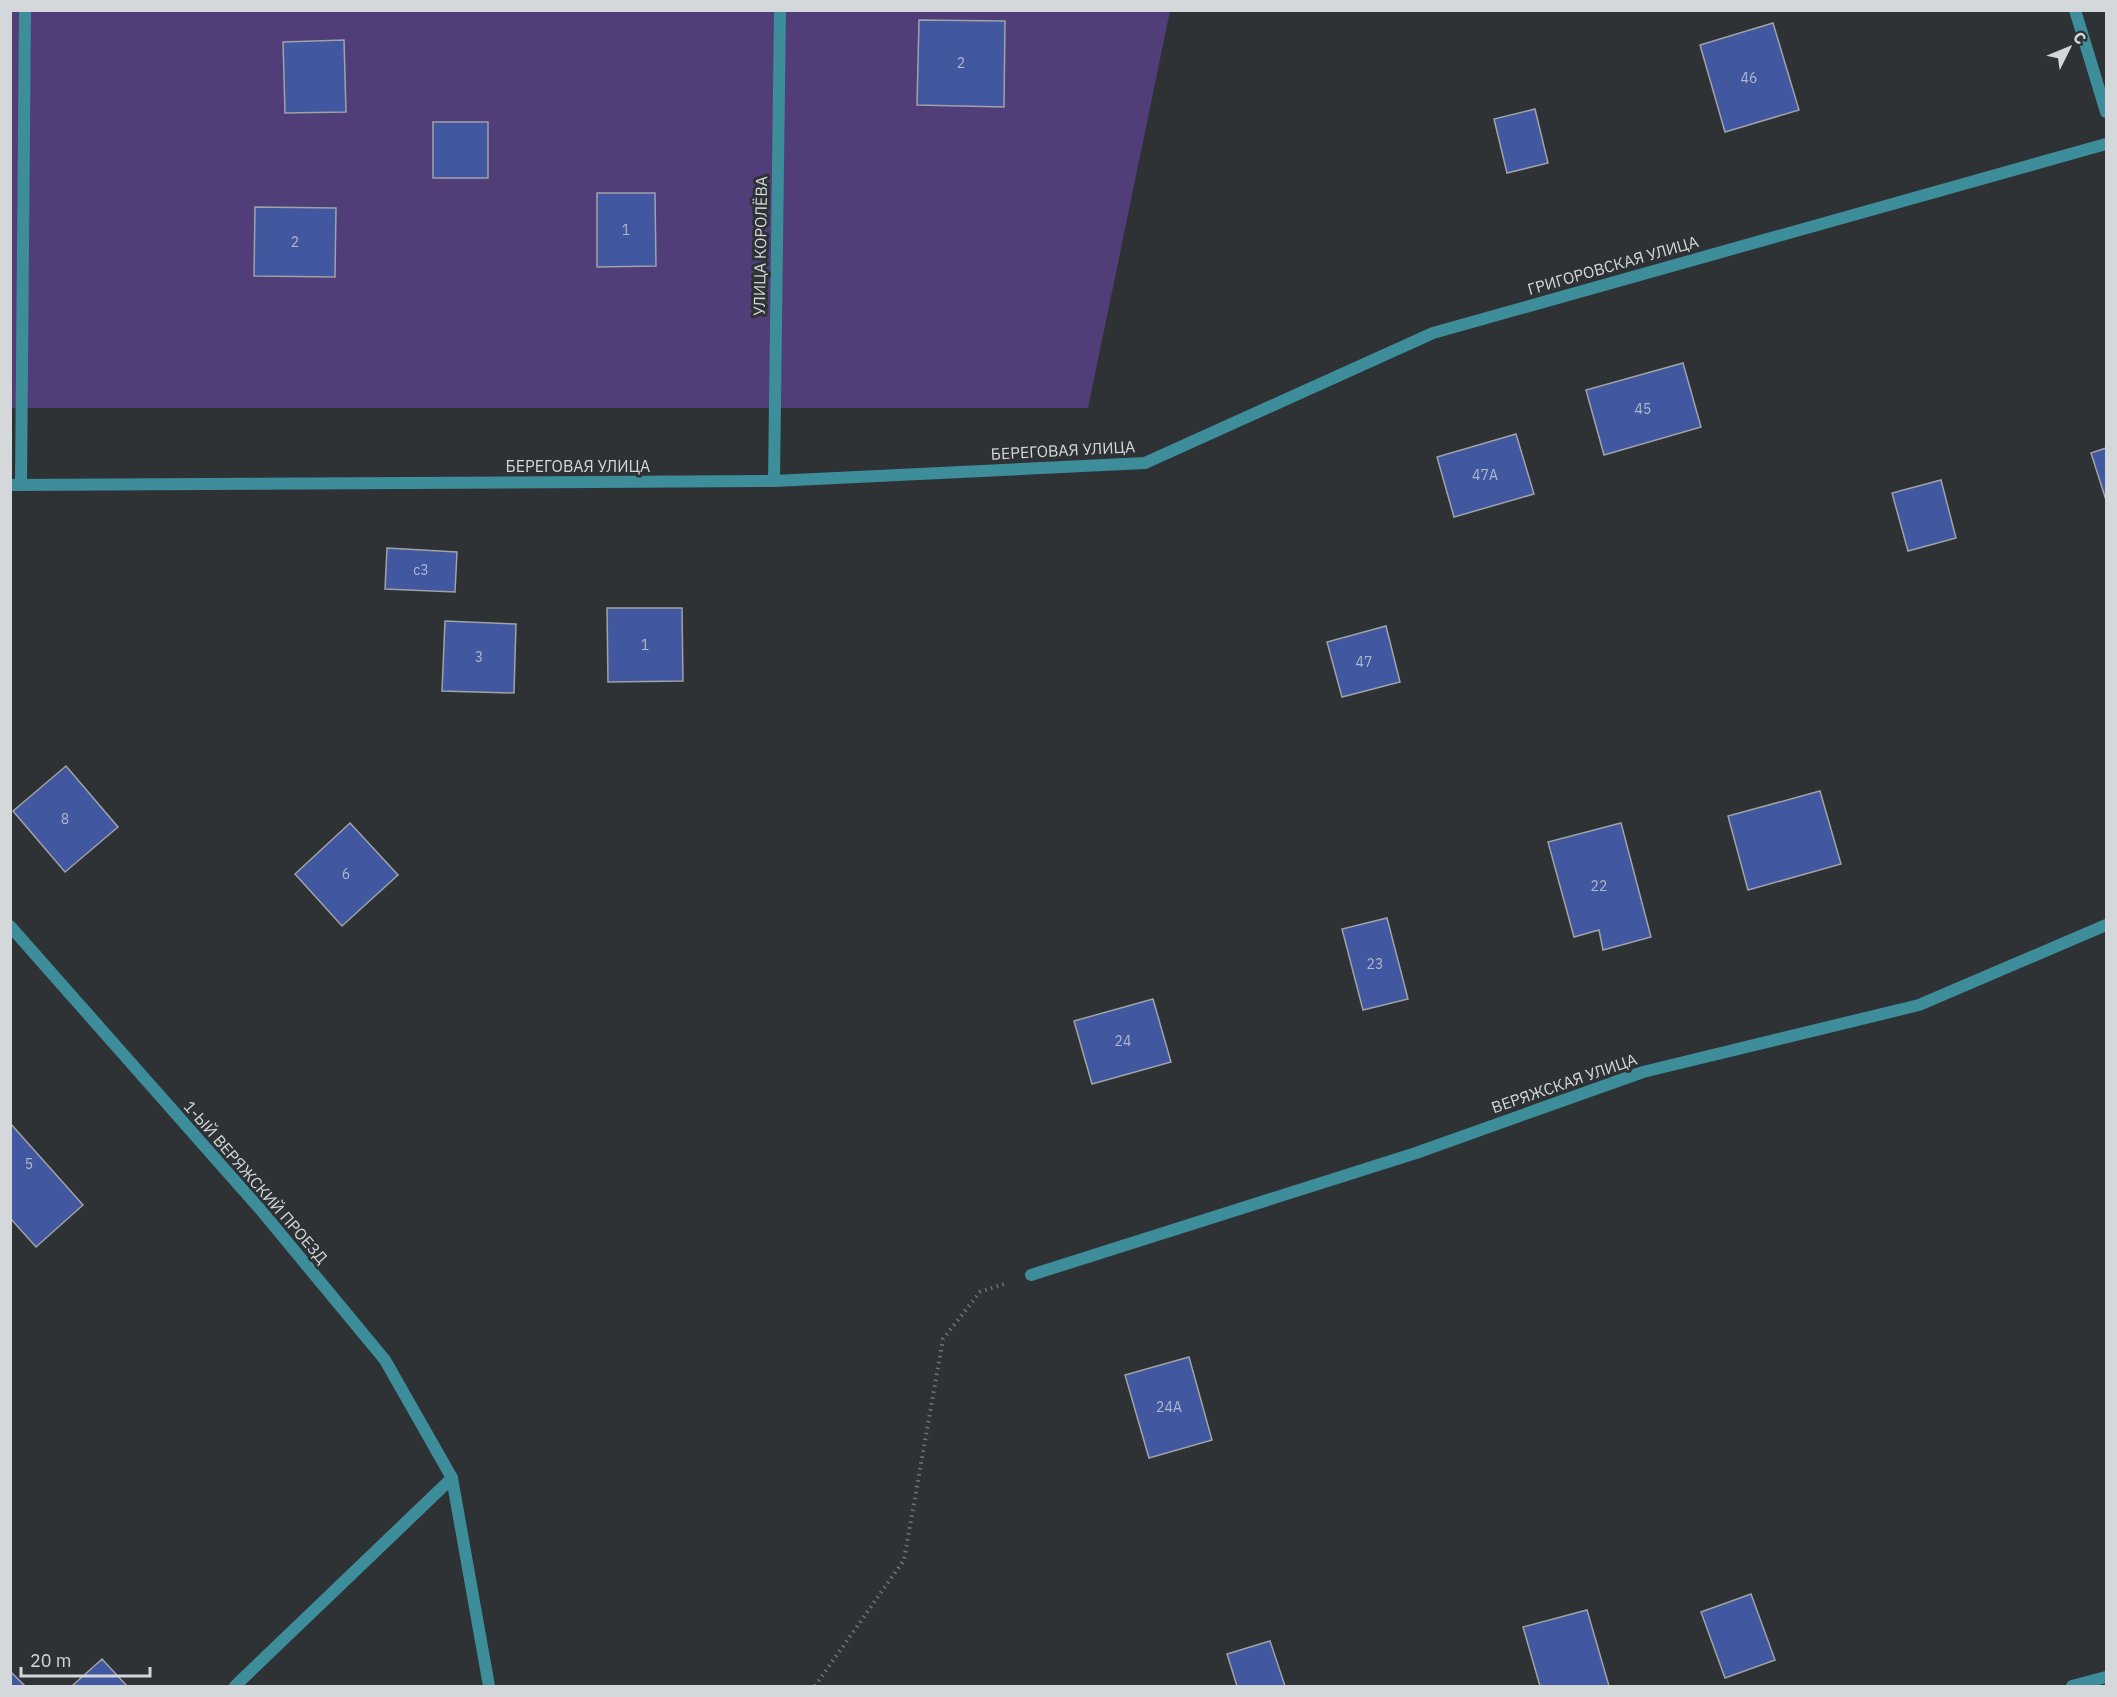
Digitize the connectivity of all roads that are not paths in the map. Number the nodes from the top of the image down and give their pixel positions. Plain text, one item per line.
1 (25, 10) edge
2 (780, 10) edge
3 (2075, 10) edge
4 (2106, 112) edge
5 (2106, 144) edge
6 (1145, 463) joint
7 (774, 481) junction
8 (16, 485) edge
9 (2106, 925) edge
10 (10, 926) edge
11 (1031, 1275) road end
12 (452, 1478) junction
13 (2106, 1677) edge
14 (235, 1686) edge
15 (489, 1686) edge
16 (2072, 1686) edge

1 - 8 street
2 - 7 street, УЛИЦА КОРОЛЁВА
3 - 4 street
5 - 6 street, ГРИГОРОВСКАЯ УЛИЦА
6 - 7 street, БЕРЕГОВАЯ УЛИЦА
7 - 8 street, БЕРЕГОВАЯ УЛИЦА
9 - 11 street, ВЕРЯЖСКАЯ УЛИЦА
10 - 12 street, 1-ЫЙ ВЕРЯЖСКИЙ ПРОЕЗД
12 - 14 street
12 - 15 street, 1-ЫЙ ВЕРЯЖСКИЙ ПРОЕЗД
13 - 16 street

